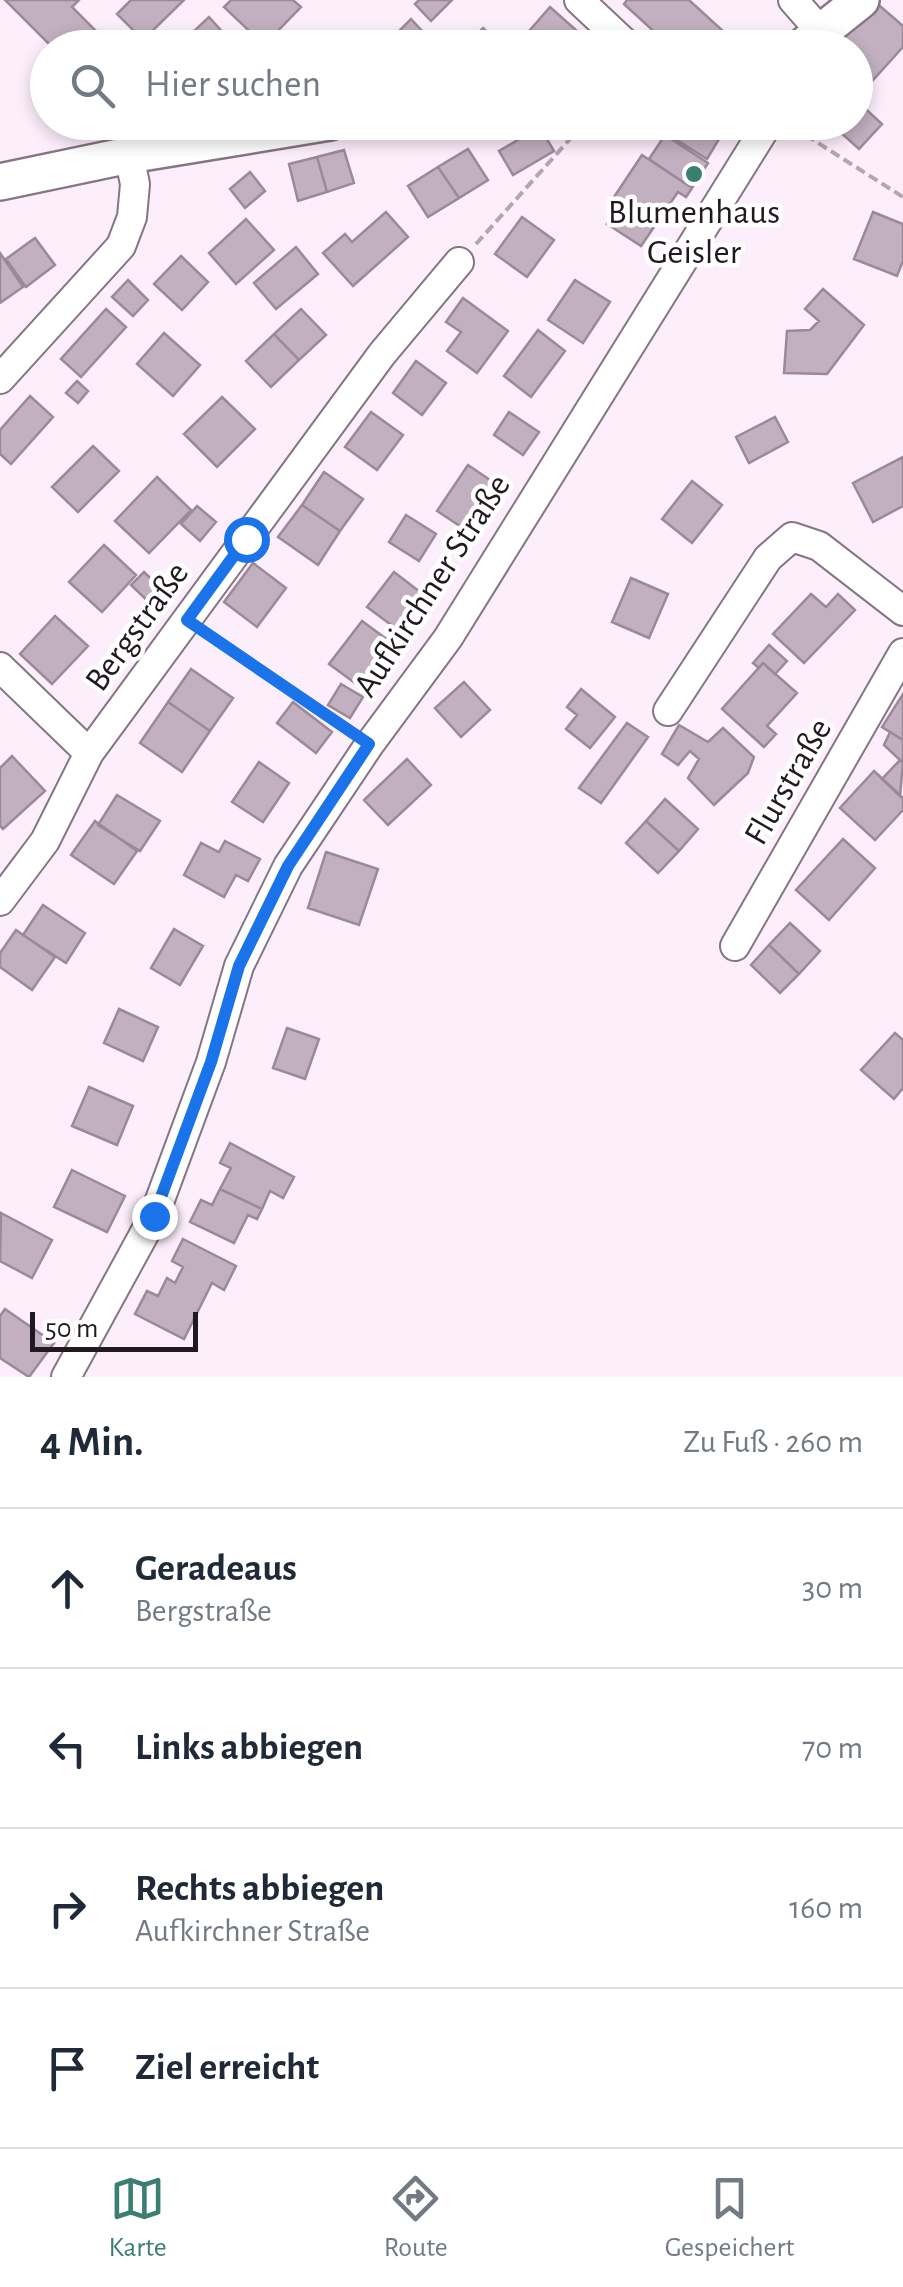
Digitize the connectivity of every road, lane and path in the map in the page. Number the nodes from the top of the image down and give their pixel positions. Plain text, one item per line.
1 (579, 0) edge
2 (793, 0) edge
3 (860, 0) edge
4 (611, 30) edge
5 (807, 30) edge
6 (824, 30) edge
7 (220, 140) edge
8 (569, 140) edge
9 (758, 140) edge
10 (815, 140) edge
11 (129, 155) junction
12 (0, 182) edge
13 (903, 197) edge
14 (459, 262) joint
15 (0, 379) edge
16 (903, 611) edge
17 (187, 620) junction
18 (903, 653) edge
19 (0, 667) edge
20 (668, 711) dead end
21 (369, 744) junction
22 (89, 753) junction
23 (0, 901) edge
24 (735, 946) dead end
25 (66, 1377) edge

1 - 4 street
2 - 5 street
3 - 6 main road
7 - 11 main road
8 - 14 path
9 - 21 street, Aufkirchner Straße
10 - 13 path
11 - 12 main road
11 - 15 street
14 - 17 street, Bergstraße
16 - 20 street
17 - 21 path
17 - 22 street, Bergstraße
18 - 24 street, Flurstraße
19 - 22 street
21 - 25 street, Aufkirchner Straße
22 - 23 street, Bergstraße

